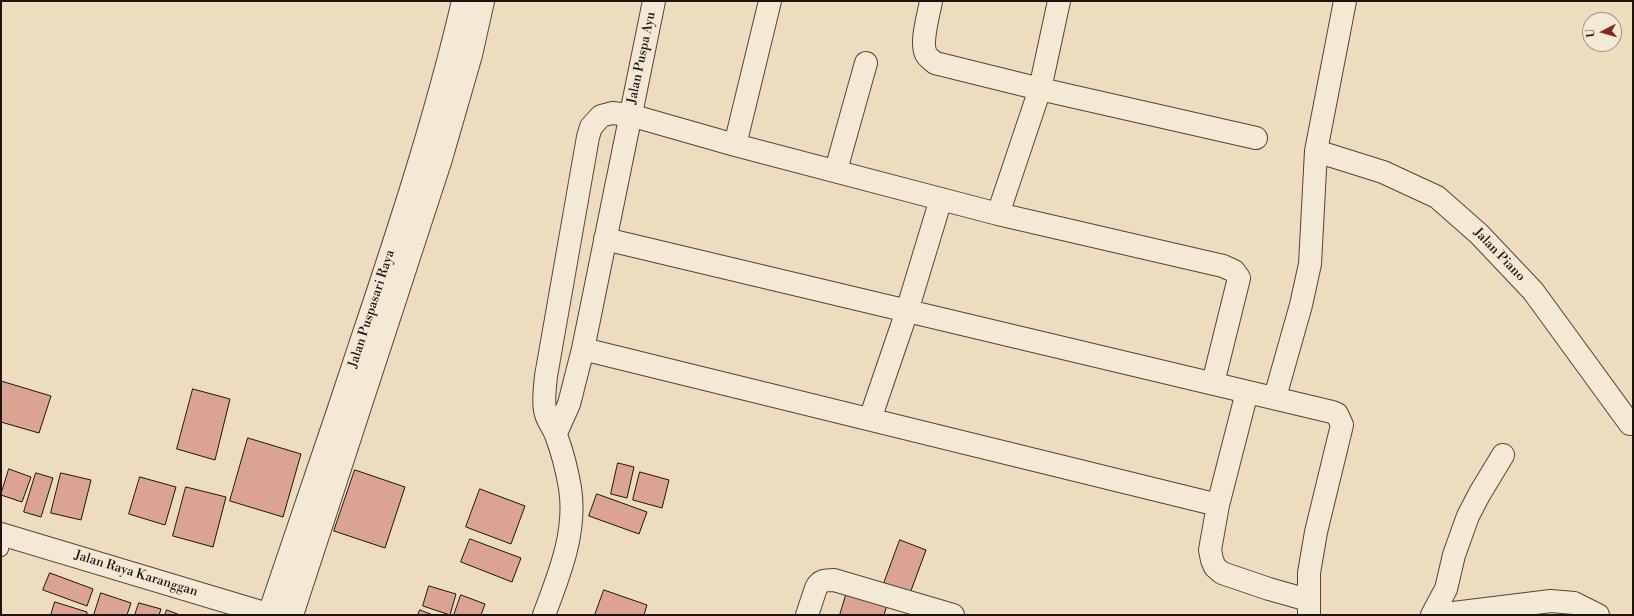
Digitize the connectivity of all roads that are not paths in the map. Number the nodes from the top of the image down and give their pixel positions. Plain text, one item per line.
1 (463, 1) edge
2 (483, 1) edge
3 (654, 1) edge
4 (770, 1) edge
5 (931, 1) edge
6 (1059, 1) edge
7 (1345, 1) edge
8 (866, 63) dead end
9 (1040, 89) junction
10 (630, 115) junction
11 (1256, 138) dead end
12 (735, 145) junction
13 (1316, 151) junction
14 (836, 170) junction
15 (941, 199) junction
16 (998, 214) junction
17 (605, 239) junction
18 (907, 311) junction
19 (583, 349) junction
20 (1213, 383) junction
21 (1247, 392) junction
22 (1276, 397) junction
23 (870, 419) junction
24 (1630, 424) dead end
25 (556, 432) junction
26 (1503, 455) dead end
27 (1218, 505) junction
28 (2, 539) edge
29 (1308, 607) edge
30 (270, 615) edge
31 (292, 615) edge
32 (544, 615) edge
33 (807, 615) edge
34 (953, 615) edge
35 (1432, 615) edge
36 (1437, 615) edge
37 (1598, 615) edge

1 - 30 street, Jalan Puspasari Raya
2 - 31 street, Jalan Puspasari Raya
3 - 10 street, Jalan Puspa Ayu
4 - 12 street
5 - 9 street
6 - 9 street
7 - 13 street
8 - 14 street
9 - 11 street
9 - 16 street
10 - 12 street
10 - 17 street, Jalan Puspa Ayu
10 - 25 street
12 - 14 street
13 - 22 street
13 - 24 street, Jalan Piano
14 - 15 street
15 - 16 street
15 - 18 street
16 - 20 street
17 - 18 street
17 - 19 street, Jalan Puspa Ayu
18 - 20 street
18 - 23 street
19 - 23 street
19 - 25 street, Jalan Puspa Ayu
20 - 21 street
21 - 22 street
21 - 27 street
22 - 29 street
23 - 27 street
25 - 32 street
26 - 35 street
27 - 29 street
28 - 30 street, Jalan Raya Karanggan
33 - 34 street
36 - 37 street

